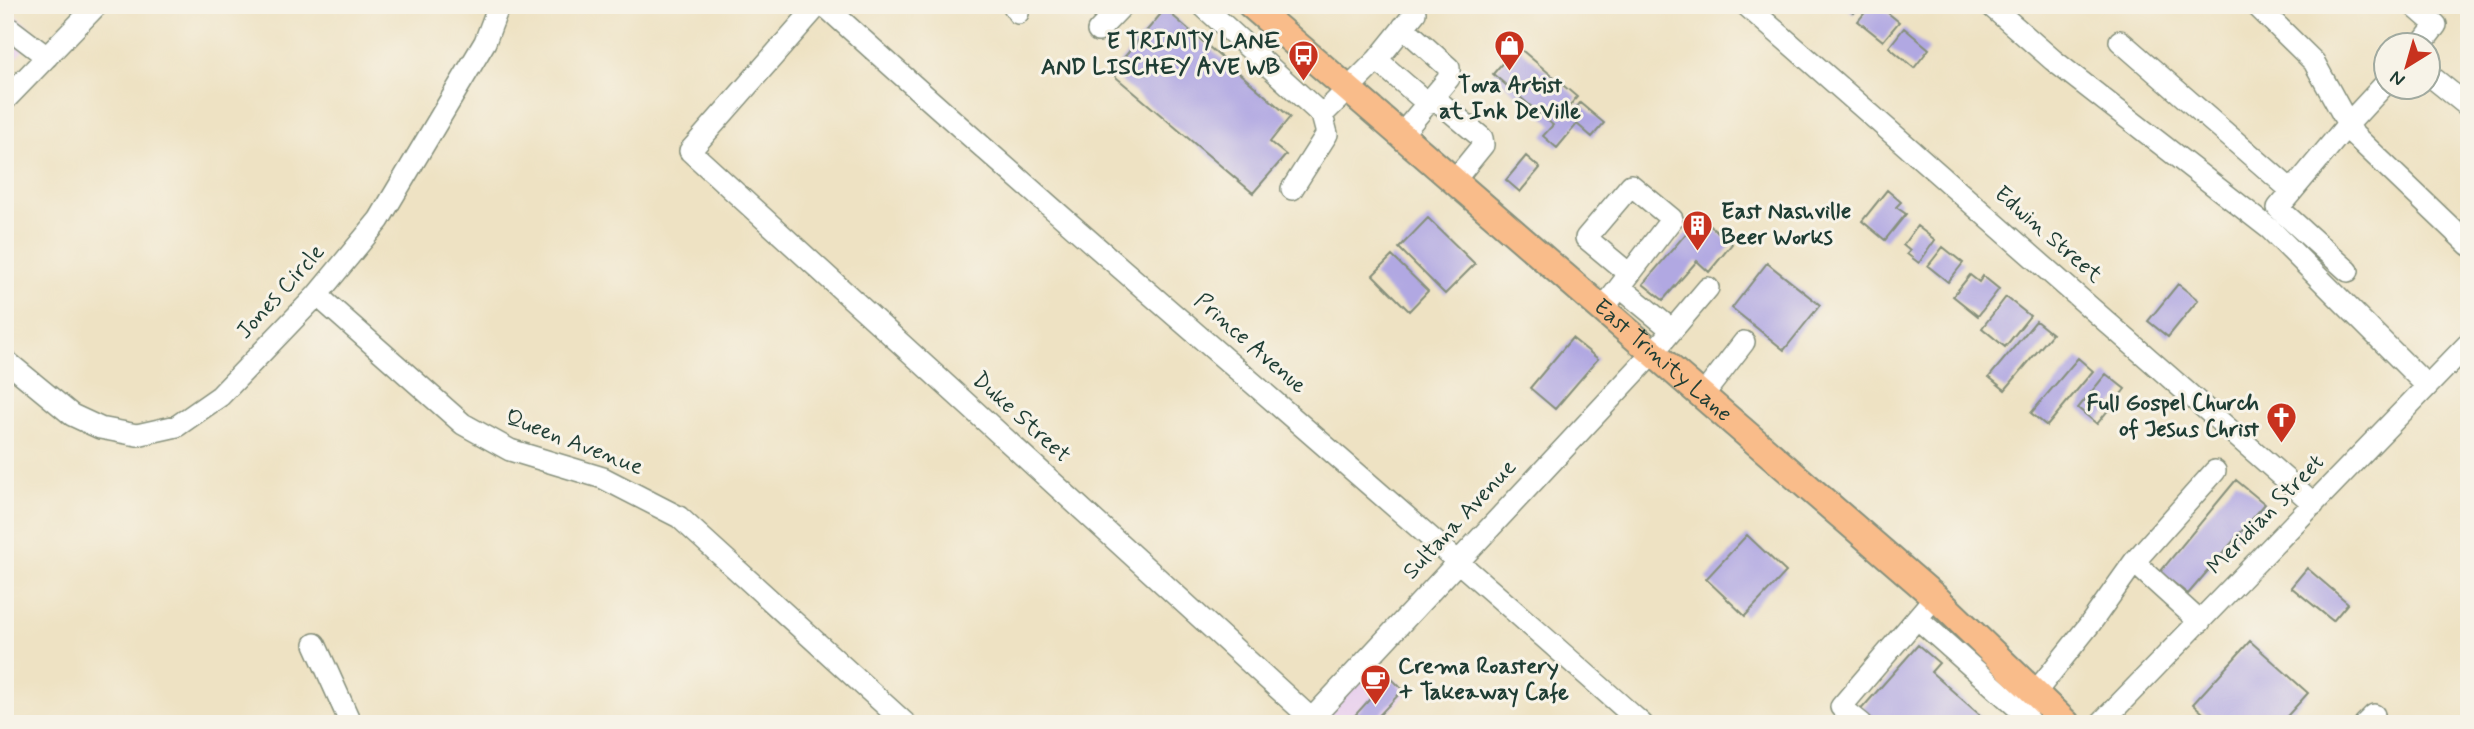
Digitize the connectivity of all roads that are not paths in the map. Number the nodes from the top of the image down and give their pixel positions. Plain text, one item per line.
1 (97, 5) edge
2 (499, 5) edge
3 (818, 5) edge
4 (824, 5) edge
5 (1123, 5) edge
6 (1202, 5) edge
7 (1414, 5) edge
8 (1746, 5) edge
9 (1990, 5) edge
10 (2256, 5) edge
11 (2413, 5) edge
12 (1255, 6) edge
13 (5, 25) edge
14 (1403, 27) junction
15 (1098, 31) dead end
16 (2431, 32) edge
17 (2120, 41) dead end
18 (47, 57) junction
19 (1377, 60) junction
20 (2442, 85) edge
21 (1348, 91) junction
22 (2372, 98) edge
23 (5, 100) edge
24 (1427, 103) junction
25 (2469, 107) edge
26 (1322, 115) junction
27 (2348, 124) junction
28 (1400, 136) junction
29 (1453, 182) junction
30 (1292, 189) dead end
31 (2292, 191) junction
32 (2469, 244) edge
33 (2348, 271) dead end
34 (1708, 288) dead end
35 (317, 295) junction
36 (1602, 310) junction
37 (1672, 330) junction
38 (1744, 342) dead end
39 (2469, 343) edge
40 (1652, 354) junction
41 (5, 360) edge
42 (2427, 386) junction
43 (1703, 395) junction
44 (2215, 471) dead end
45 (2314, 504) junction
46 (1458, 559) junction
47 (2134, 562) junction
48 (1935, 597) junction
49 (1917, 618) junction
50 (2200, 622) junction
51 (315, 644) dead end
52 (2034, 694) junction
53 (1312, 722) edge
54 (351, 724) edge
55 (906, 724) edge
56 (1642, 724) edge
57 (1862, 724) edge
58 (2020, 724) edge
59 (2067, 724) edge
60 (2101, 724) edge

1 - 18 street
2 - 35 street, Jones Circle
3 - 53 street, Duke Street
4 - 46 street, Prince Avenue
5 - 15 street
6 - 26 street
7 - 14 street
8 - 45 street, Edwin Street
9 - 42 street
10 - 27 street
11 - 16 street
12 - 21 main road, East Trinity Lane
13 - 18 street
14 - 19 street
14 - 24 street
17 - 31 street
18 - 23 street
19 - 21 street
19 - 24 street
20 - 25 street
21 - 26 street
21 - 28 main road, East Trinity Lane
22 - 27 street
24 - 28 street
24 - 29 street
26 - 30 street
27 - 31 street
27 - 32 street
28 - 29 main road, East Trinity Lane
29 - 36 main road, East Trinity Lane
31 - 33 street
34 - 37 street, Sultana Avenue
35 - 41 street, Jones Circle
35 - 55 street, Queen Avenue
36 - 37 street
36 - 40 main road, East Trinity Lane
37 - 40 street, Sultana Avenue
38 - 43 street
39 - 42 street, Meridian Street
40 - 43 main road, East Trinity Lane
40 - 46 street, Sultana Avenue
42 - 45 street, Meridian Street
43 - 48 main road, East Trinity Lane
44 - 47 street
45 - 50 street, Meridian Street
46 - 53 street, Sultana Avenue
46 - 56 street, Prince Avenue
47 - 50 street
47 - 52 street
48 - 49 street
48 - 52 main road, East Trinity Lane
49 - 57 street
49 - 58 street
50 - 60 street, Meridian Street
51 - 54 street
52 - 59 main road, East Trinity Lane

